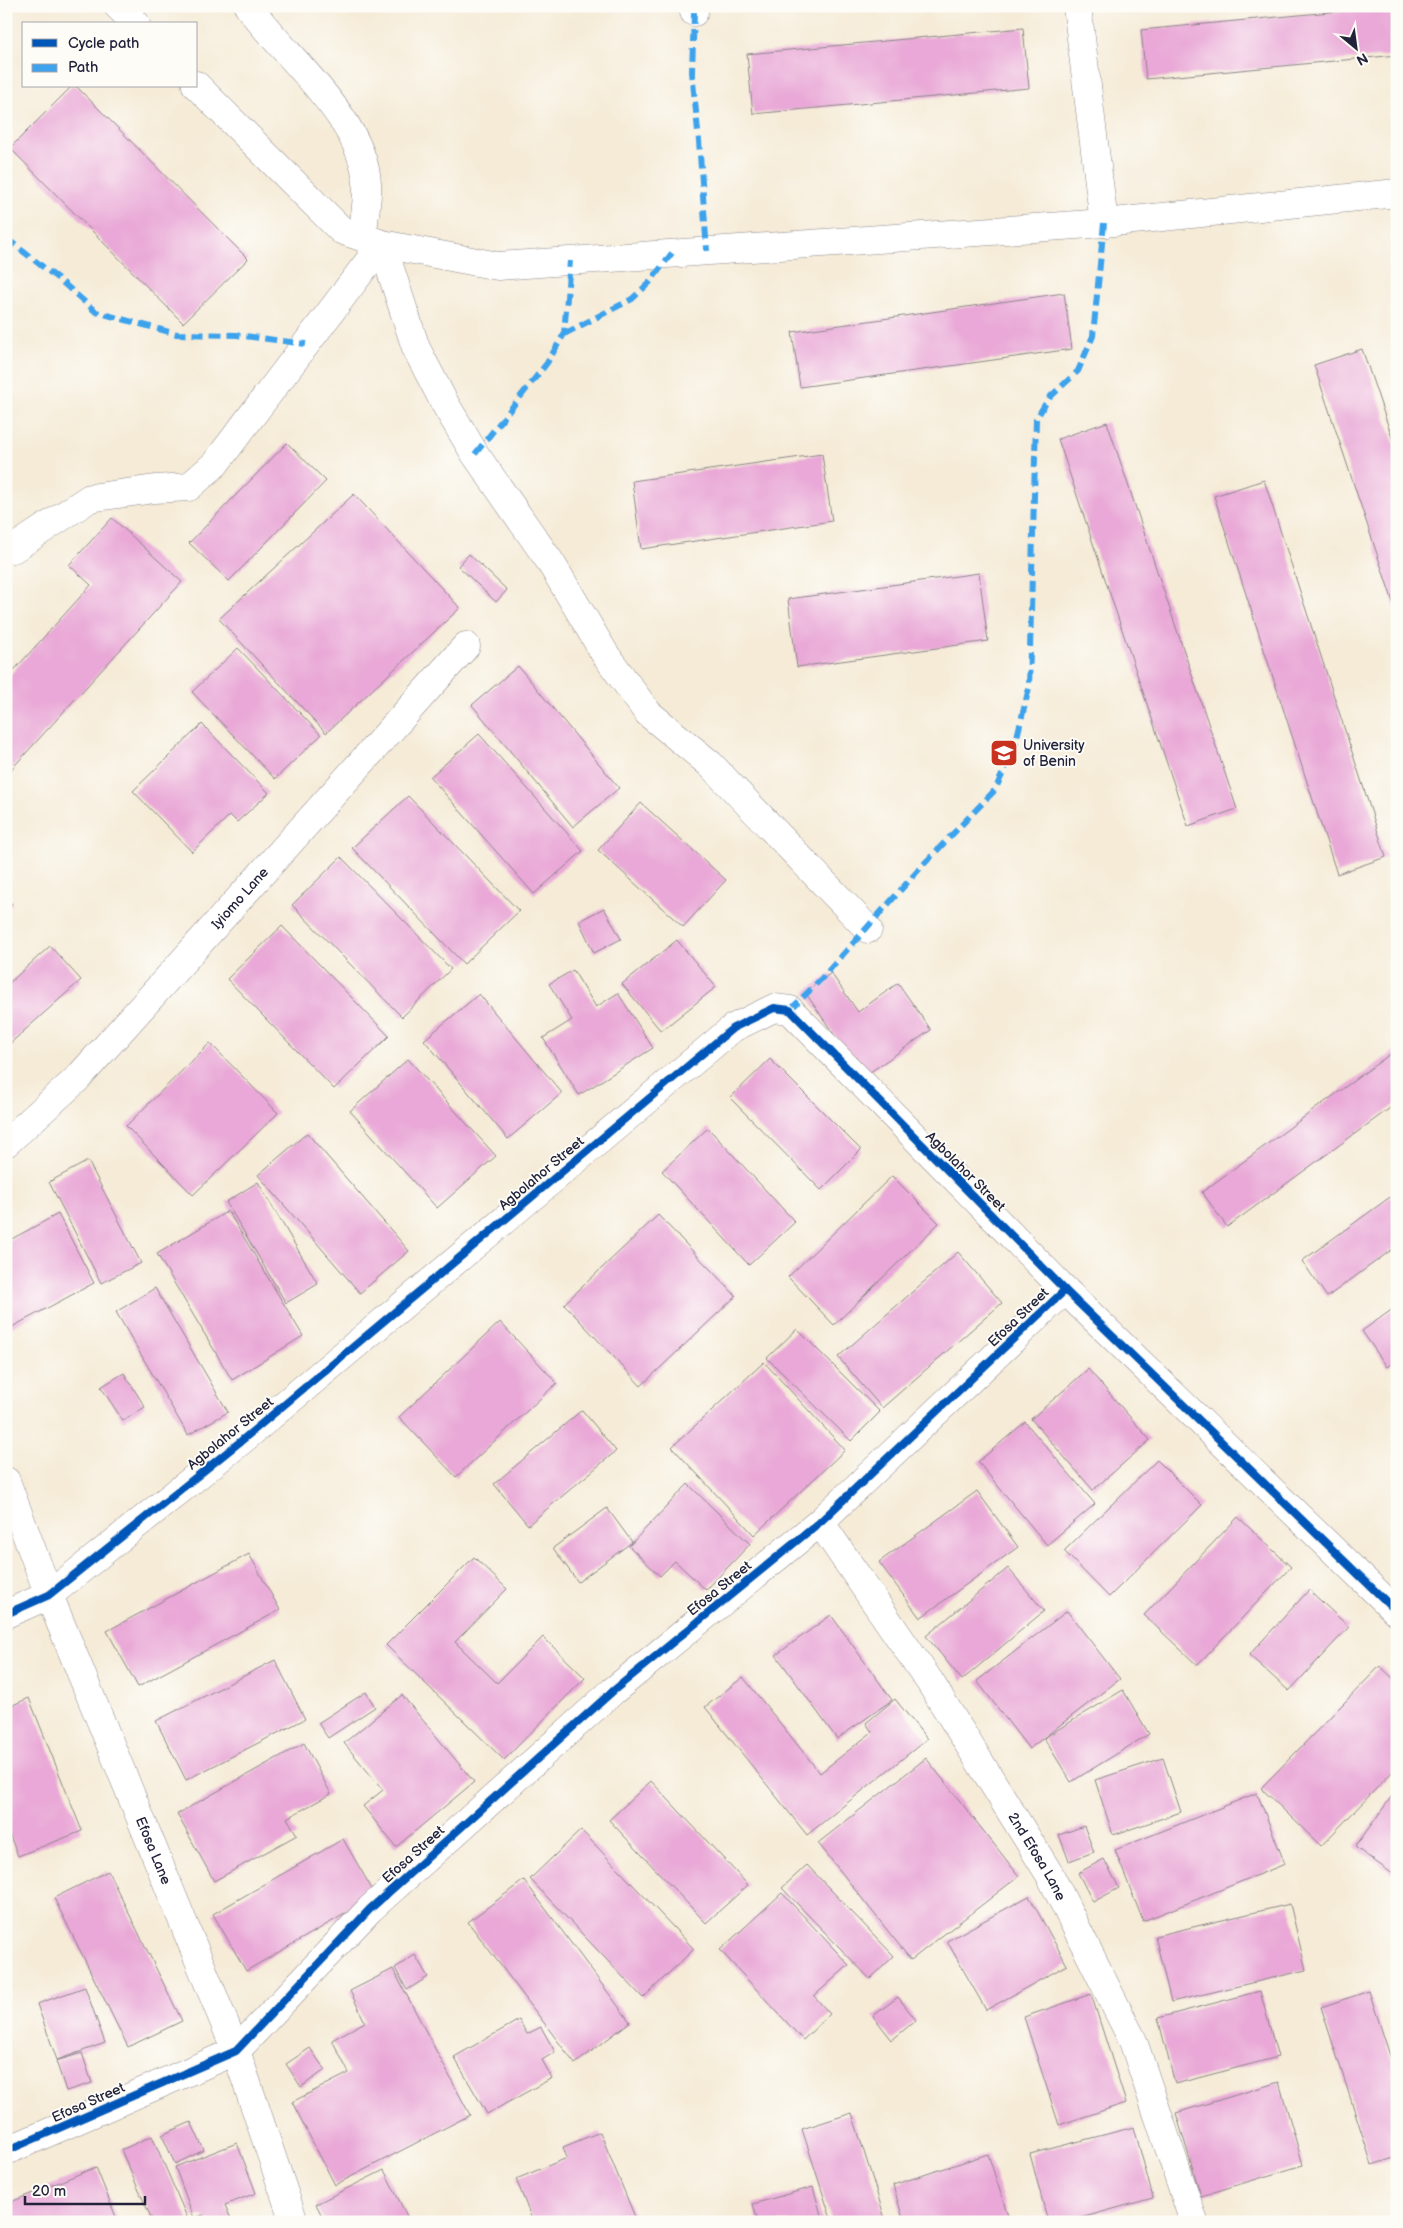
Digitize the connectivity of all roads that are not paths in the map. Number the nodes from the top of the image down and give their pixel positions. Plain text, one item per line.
1 (118, 6) edge
2 (248, 6) edge
3 (1077, 6) edge
4 (134, 22) edge
5 (198, 87) edge
6 (1397, 193) edge
7 (1104, 223) junction
8 (372, 240) junction
9 (13, 549) dead end
10 (466, 646) dead end
11 (868, 929) dead end
12 (6, 1143) edge
13 (1065, 1290) junction
14 (6, 1481) edge
15 (820, 1522) junction
16 (48, 1595) junction
17 (1397, 1612) edge
18 (6, 1614) edge
19 (236, 2051) junction
20 (6, 2151) edge
21 (294, 2222) edge
22 (1194, 2222) edge

1 - 4 street
2 - 8 street
3 - 7 street
5 - 8 street
6 - 7 street
7 - 8 street
8 - 9 street
8 - 11 street
10 - 12 street, Iyiomo Lane
13 - 15 street, Efosa Street
13 - 16 street, Agbolahor Street
13 - 17 street, Efosa Street
14 - 16 street, Efosa Lane
15 - 19 street, Efosa Street
15 - 22 street, 2nd Efosa Lane
16 - 18 street, Agbolahor Street
16 - 19 street, Efosa Lane
19 - 20 street, Efosa Street
19 - 21 street, Efosa Lane

